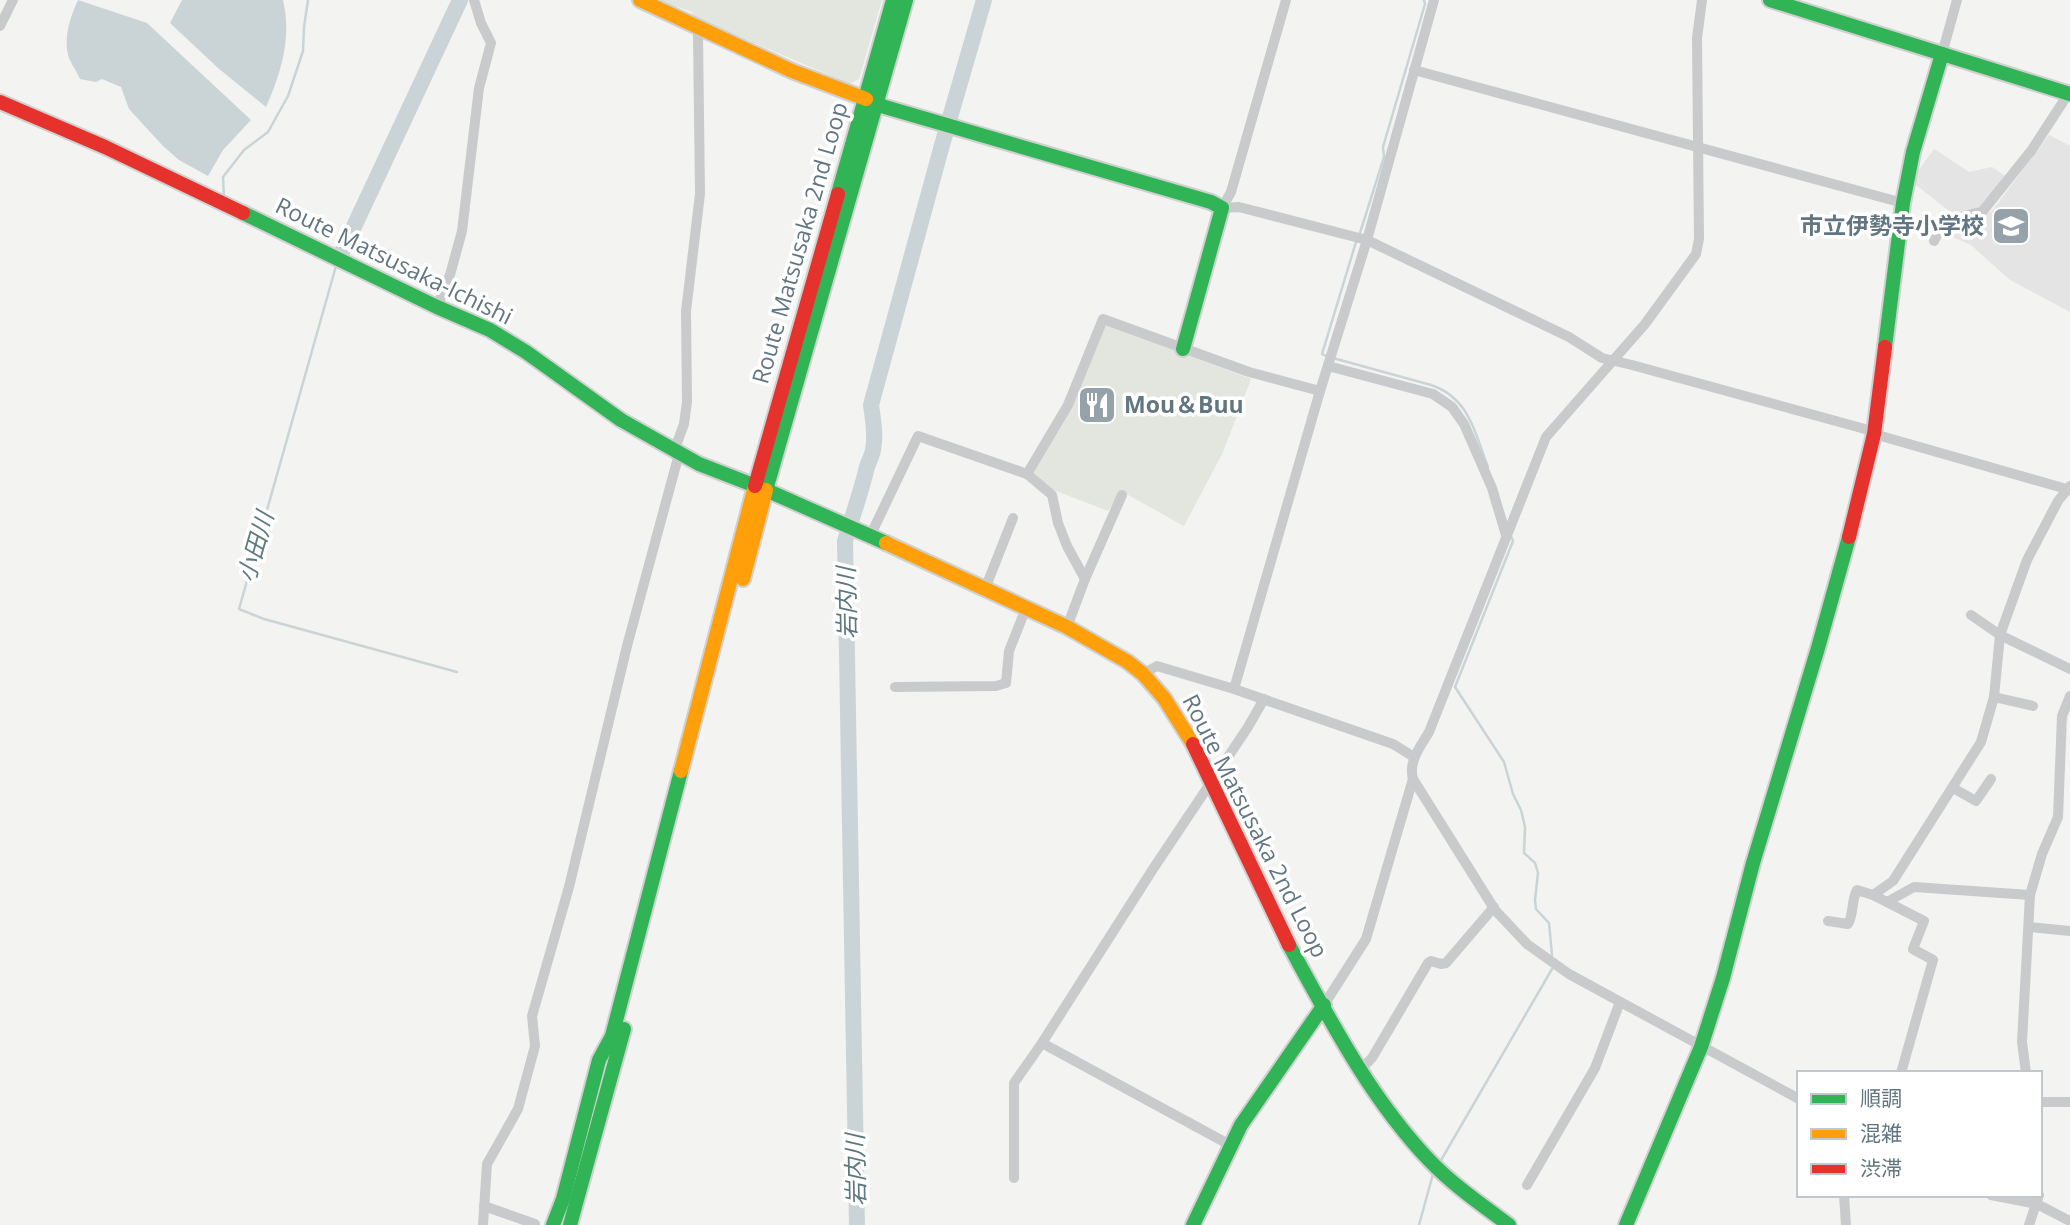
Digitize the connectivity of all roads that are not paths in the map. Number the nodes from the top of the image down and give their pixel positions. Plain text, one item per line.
1 (13, 0) edge
2 (474, 0) edge
3 (640, 0) edge
4 (893, 0) edge
5 (906, 0) edge
6 (1286, 0) edge
7 (1434, 0) edge
8 (1702, 0) edge
9 (1770, 0) edge
10 (1957, 0) edge
11 (0, 26) edge
12 (700, 29) junction
13 (1942, 54) junction
14 (1414, 70) junction
15 (2067, 93) edge
16 (0, 102) edge
17 (871, 102) junction
18 (1697, 147) junction
19 (1903, 203) junction
20 (1222, 208) junction
21 (1365, 239) junction
22 (1934, 241) dead end
23 (437, 307) junction
24 (1183, 349) junction
25 (1330, 360) junction
26 (1612, 362) junction
27 (1320, 391) junction
28 (1874, 434) junction
29 (677, 452) junction
30 (1027, 474) junction
31 (760, 488) junction
32 (2069, 488) edge
33 (1122, 495) dead end
34 (1013, 519) dead end
35 (874, 528) dead end
36 (1508, 531) junction
37 (1085, 579) junction
38 (985, 589) junction
39 (1026, 608) junction
40 (1971, 615) dead end
41 (1067, 627) junction
42 (2000, 635) junction
43 (2070, 669) edge
44 (1143, 674) junction
45 (895, 687) dead end
46 (1234, 689) junction
47 (2070, 696) edge
48 (1994, 697) junction
49 (1264, 699) junction
50 (2034, 706) dead end
51 (1414, 757) junction
52 (1413, 779) junction
53 (1991, 779) dead end
54 (1212, 782) junction
55 (1953, 788) junction
56 (1873, 895) junction
57 (2030, 895) junction
58 (1887, 902) junction
59 (1494, 908) junction
60 (1828, 921) dead end
61 (2029, 928) junction
62 (2070, 931) edge
63 (1620, 1002) junction
64 (1324, 1004) junction
65 (1042, 1043) junction
66 (1701, 1046) junction
67 (1358, 1068) junction
68 (1902, 1071) edge
69 (2026, 1071) edge
70 (1797, 1098) edge
71 (2042, 1102) edge
72 (2070, 1102) edge
73 (1230, 1145) junction
74 (1014, 1178) dead end
75 (1527, 1185) dead end
76 (1844, 1197) edge
77 (2039, 1197) edge
78 (484, 1206) junction
79 (573, 1221) edge
80 (2070, 1221) edge
81 (536, 1223) edge
82 (483, 1225) edge
83 (553, 1225) edge
84 (1193, 1225) edge
85 (1509, 1225) edge
86 (1626, 1225) edge
87 (1846, 1225) edge
88 (2029, 1225) edge

1 - 11 street
2 - 23 street
3 - 12 main road
4 - 17 main road, Route Matsusaka 2nd Loop
5 - 17 main road, Route Matsusaka 2nd Loop
6 - 20 street
7 - 14 street
8 - 18 street
9 - 13 main road
10 - 13 street
12 - 17 main road
12 - 29 street
13 - 15 main road
13 - 19 main road
14 - 18 street
14 - 21 street
15 - 22 street
16 - 23 main road, Route Matsusaka-Ichishi
17 - 20 main road
17 - 31 main road, Route Matsusaka 2nd Loop
18 - 19 street
18 - 26 street
19 - 28 main road
20 - 21 street
20 - 24 main road
21 - 25 street
21 - 26 street
23 - 29 main road, Route Matsusaka-Ichishi
24 - 27 street
24 - 30 street
25 - 27 street
25 - 36 street
26 - 28 street
26 - 36 street
27 - 46 street
28 - 32 street
28 - 66 main road
29 - 31 main road, Route Matsusaka-Ichishi
29 - 78 street
30 - 35 street
30 - 37 street
31 - 38 main road, Route Matsusaka 2nd Loop
31 - 79 main road
31 - 83 main road
32 - 42 street
33 - 37 street
34 - 38 street
36 - 51 street
37 - 41 street
38 - 39 main road, Route Matsusaka 2nd Loop
39 - 41 main road, Route Matsusaka 2nd Loop
39 - 45 street
40 - 42 street
41 - 44 main road, Route Matsusaka 2nd Loop
42 - 43 street
42 - 48 street
44 - 46 street
44 - 54 main road, Route Matsusaka 2nd Loop
46 - 49 street
47 - 57 street
48 - 50 street
48 - 55 street
49 - 51 street
49 - 54 street
51 - 52 street
52 - 59 street
52 - 64 street
53 - 55 street
54 - 64 main road, Route Matsusaka 2nd Loop
54 - 65 street
55 - 56 street
56 - 58 street
56 - 60 street
57 - 58 street
57 - 61 street
58 - 68 street
59 - 63 street
59 - 67 street
61 - 62 street
61 - 69 street
63 - 66 street
63 - 75 street
64 - 67 main road, Route Matsusaka 2nd Loop
64 - 73 main road
65 - 73 street
65 - 74 street
66 - 70 street
66 - 86 main road
67 - 85 main road, Route Matsusaka 2nd Loop
71 - 72 street
73 - 84 main road
76 - 87 street
77 - 80 street
77 - 88 street
78 - 81 street
78 - 82 street

